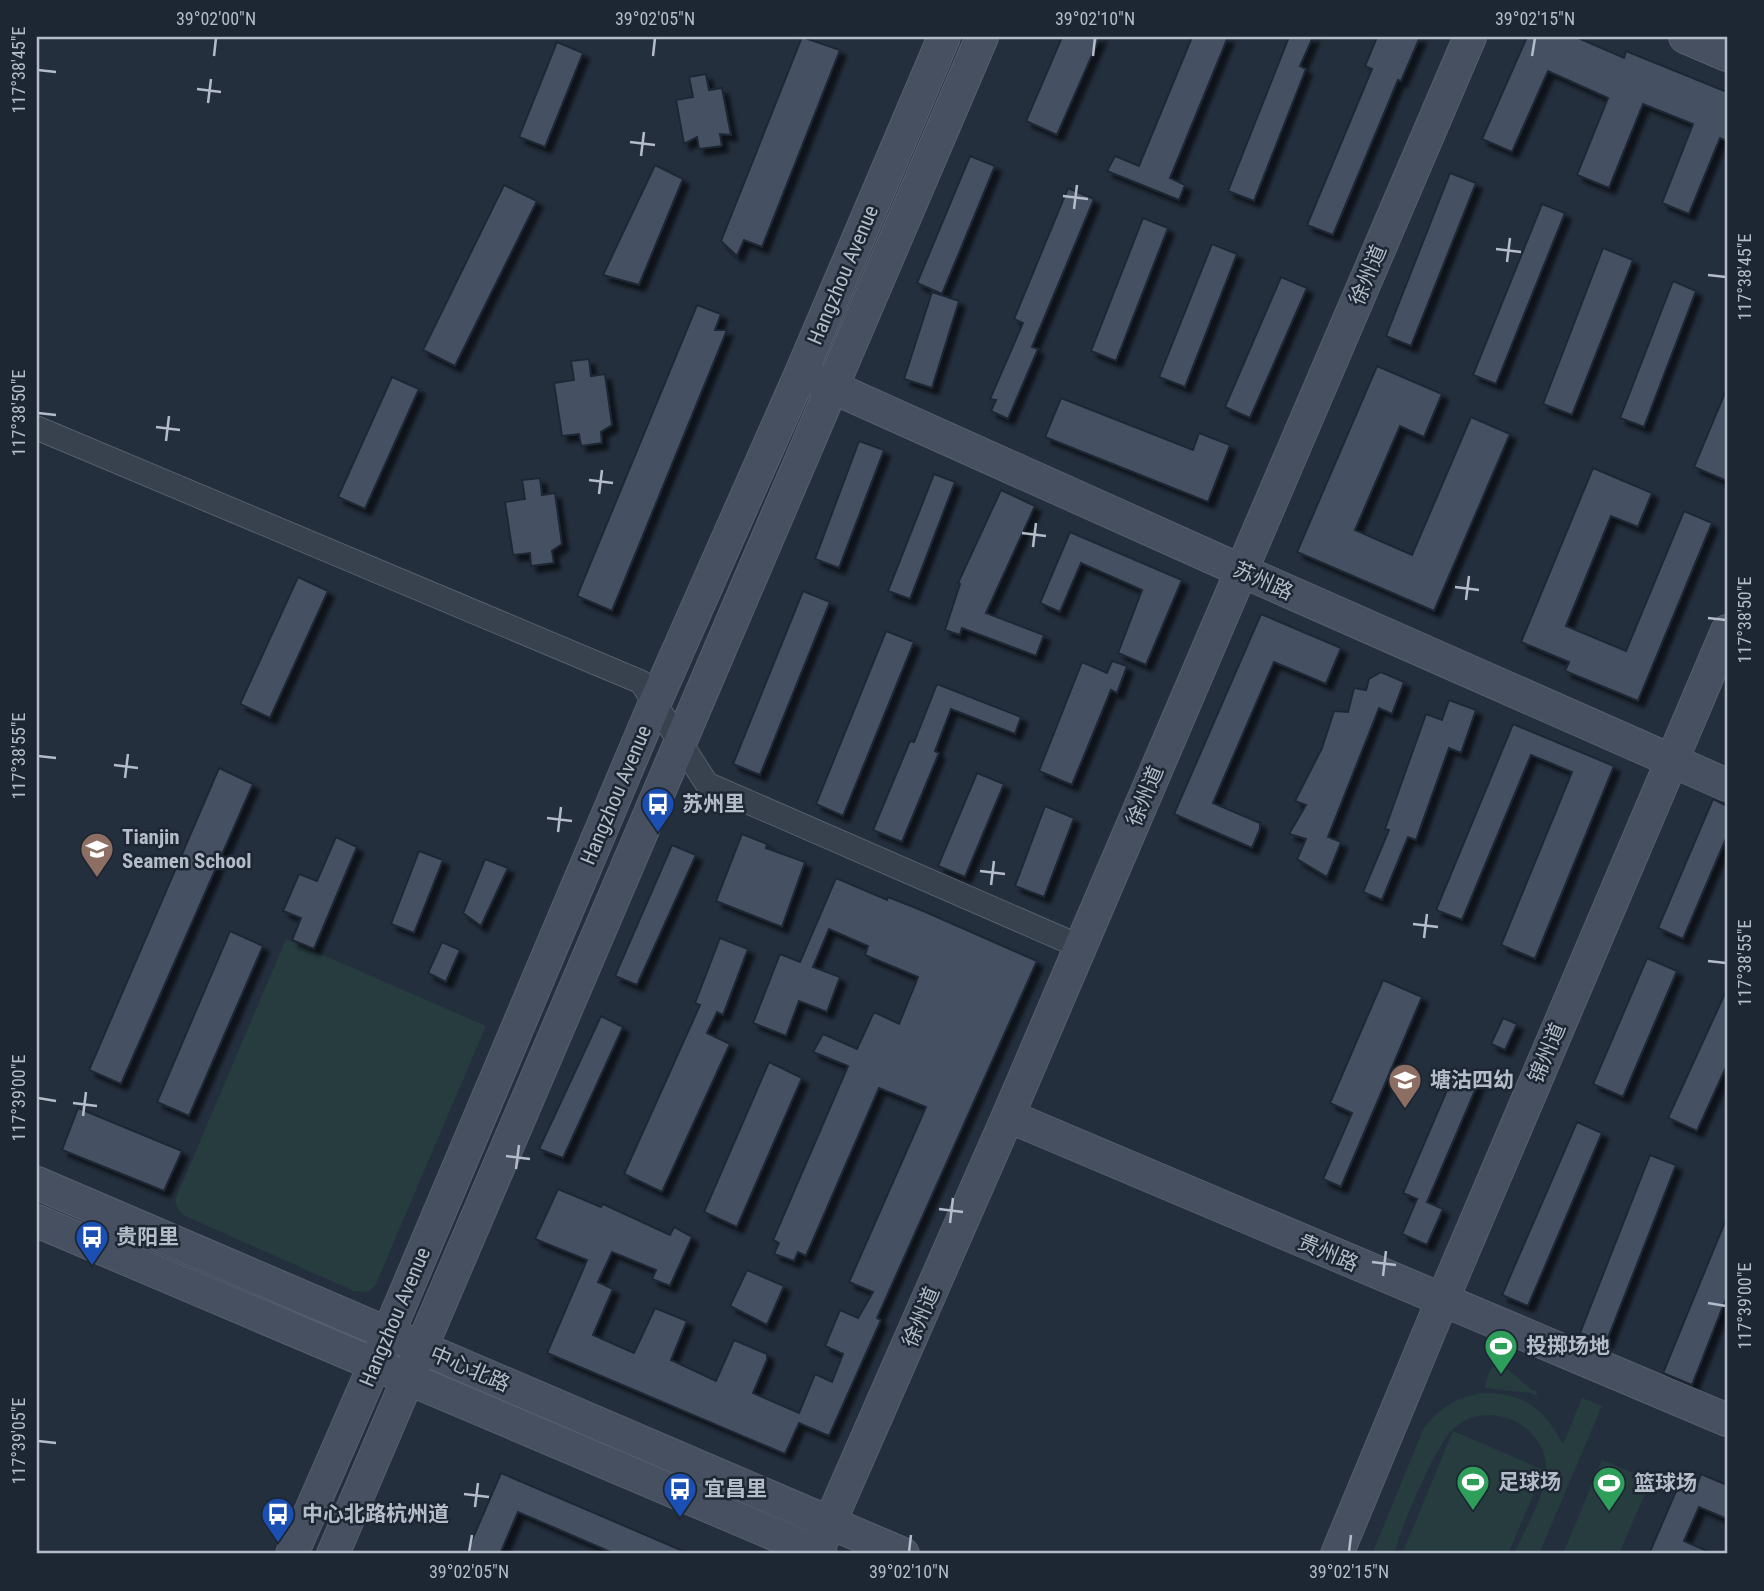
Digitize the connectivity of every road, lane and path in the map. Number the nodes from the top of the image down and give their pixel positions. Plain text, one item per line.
1 (944, 37) edge
2 (982, 37) edge
3 (1470, 37) edge
4 (1685, 37) edge
5 (1727, 55) edge
6 (801, 373) junction
7 (831, 387) junction
8 (37, 428) edge
9 (1242, 571) junction
10 (1727, 631) edge
11 (654, 705) junction
12 (678, 742) junction
13 (1671, 761) junction
14 (1727, 785) edge
15 (1081, 947) junction
16 (1008, 1116) junction
17 (37, 1183) edge
18 (37, 1221) edge
19 (1442, 1301) junction
20 (439, 1307) junction
21 (400, 1360) junction
22 (463, 1366) junction
23 (453, 1399) junction
24 (1727, 1420) edge
25 (388, 1426) junction
26 (831, 1523) junction
27 (292, 1554) edge
28 (332, 1554) edge
29 (818, 1554) edge
30 (904, 1554) edge
31 (1337, 1554) edge

1 - 6 main road, Hangzhou Avenue
2 - 7 main road, Hangzhou Avenue
3 - 9 main road, 徐州道
4 - 5 main road
6 - 7 main road, 苏州路
6 - 11 main road, Hangzhou Avenue
7 - 9 main road, 苏州路
7 - 12 main road, Hangzhou Avenue
8 - 11 street
9 - 13 main road, 苏州路
9 - 15 main road, 徐州道
10 - 13 main road, 锦州道
11 - 12 street
11 - 21 main road, Hangzhou Avenue
12 - 15 street
12 - 20 main road, Hangzhou Avenue
13 - 14 main road, 苏州路
13 - 19 main road, 锦州道
15 - 16 main road, 徐州道
16 - 19 main road, 贵州路
16 - 26 main road, 徐州道
17 - 21 main road, 中心北路
18 - 21 main road, 中心北路
19 - 24 main road, 贵州路
19 - 31 main road, 锦州道
20 - 21 main road, Hangzhou Avenue
20 - 22 main road
21 - 22 main road
21 - 23 main road, 中心北路
21 - 25 main road, Hangzhou Avenue
21 - 27 main road
22 - 26 main road, 中心北路
23 - 25 main road
23 - 29 main road, 中心北路
25 - 28 main road, Hangzhou Avenue
26 - 29 main road, 徐州道
26 - 30 main road, 中心北路

